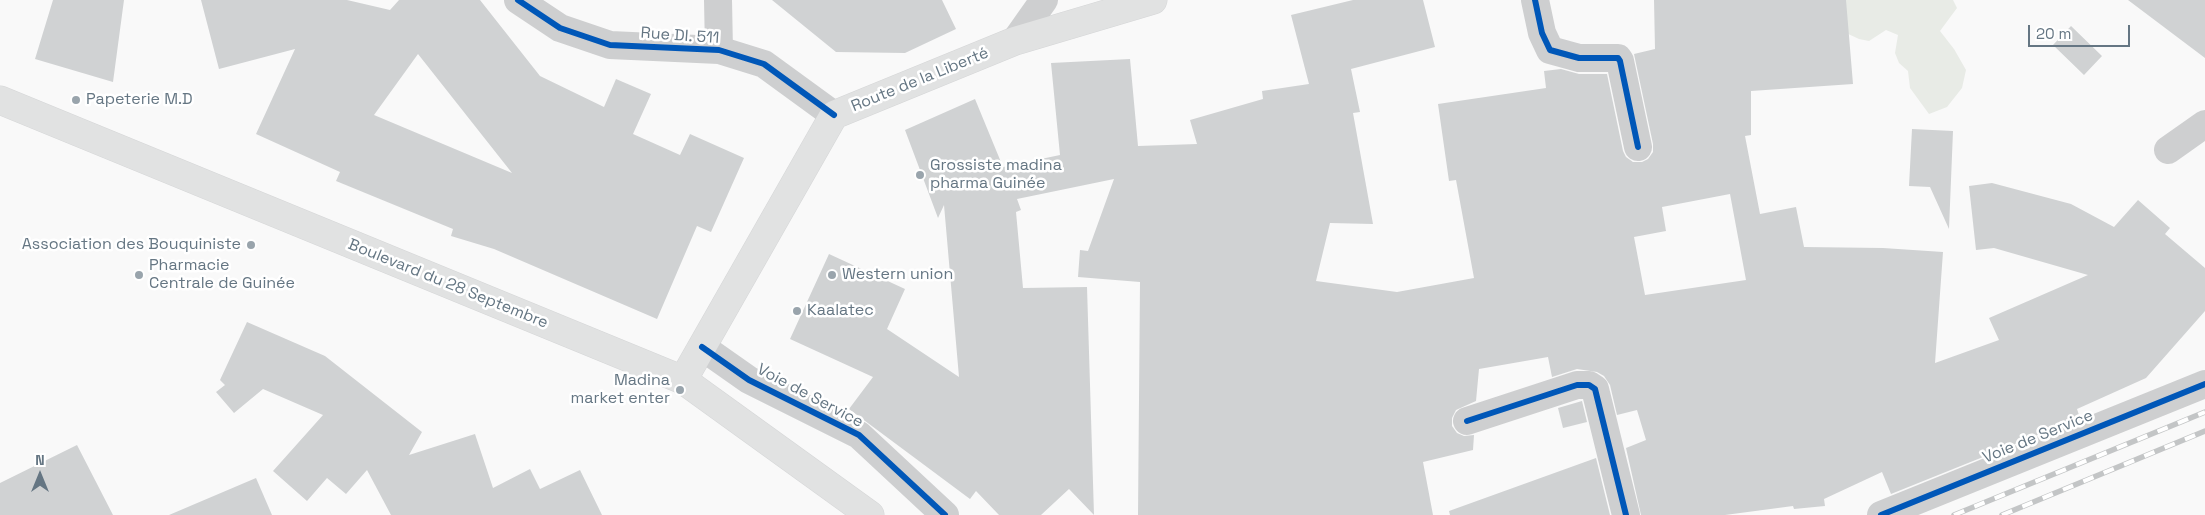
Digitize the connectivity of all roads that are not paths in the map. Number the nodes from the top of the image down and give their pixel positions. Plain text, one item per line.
1 (518, 0) edge
2 (718, 0) edge
3 (1044, 0) edge
4 (1153, 0) edge
5 (1535, 0) edge
6 (1015, 41) junction
7 (719, 50) junction
8 (0, 100) edge
9 (834, 115) junction
10 (2205, 124) edge
11 (1638, 147) dead end
12 (2168, 150) dead end
13 (702, 347) junction
14 (683, 380) junction
15 (2205, 384) edge
16 (1467, 421) dead end
17 (870, 515) edge
18 (946, 515) edge
19 (1626, 515) edge
20 (1881, 515) edge

1 - 7 street, Rue DI. 511
2 - 7 street
3 - 6 street
4 - 6 main road, Route de la Liberté
5 - 11 street
6 - 9 main road, Route de la Liberté
7 - 9 street, Rue DI. 511
8 - 14 main road, Boulevard du 28 Septembre
9 - 13 main road, Route de la Liberté
10 - 12 street
13 - 14 main road, Route de la Liberté
13 - 18 street, Voie de Service
14 - 17 main road, Boulevard du 28 Septembre
15 - 20 street, Voie de Service
16 - 19 street

